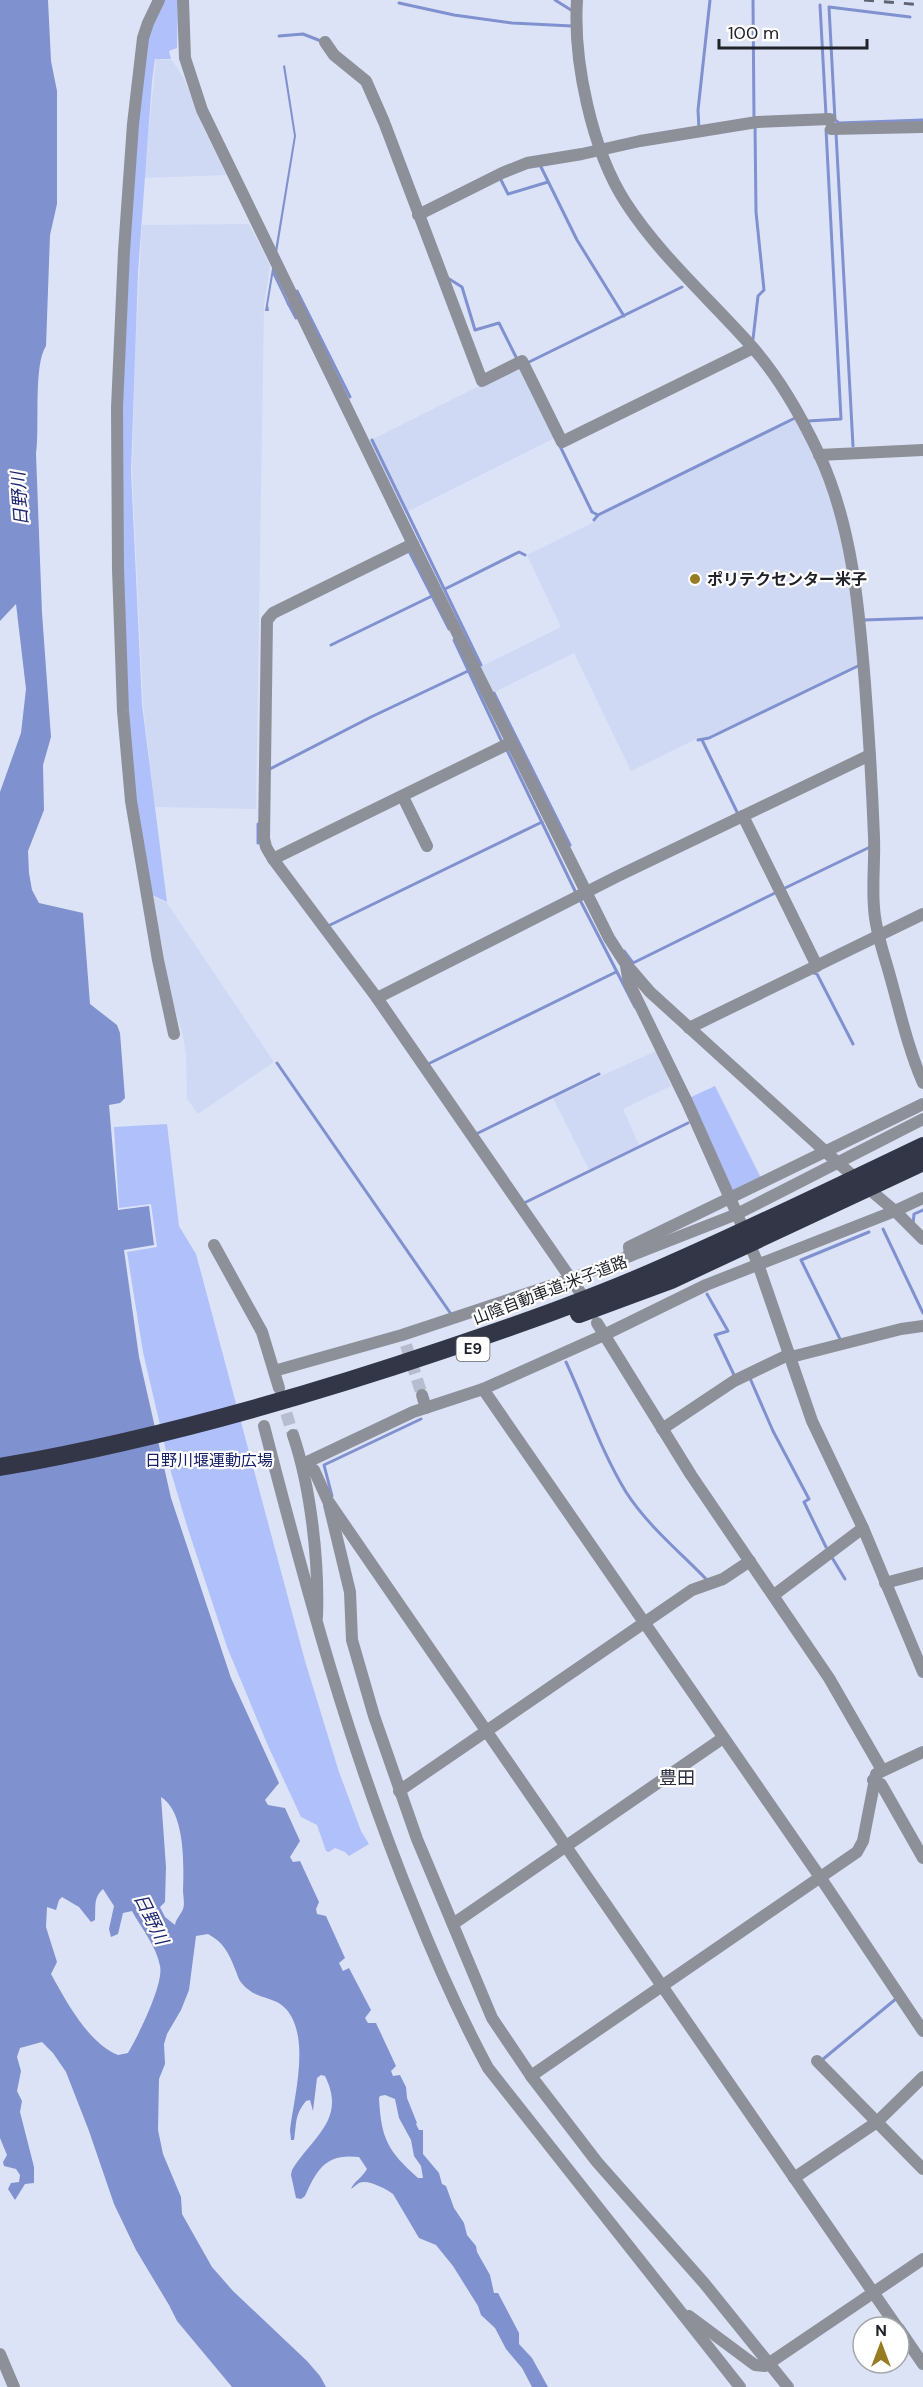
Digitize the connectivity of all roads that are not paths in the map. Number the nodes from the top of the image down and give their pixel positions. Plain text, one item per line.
1 (159, 0) edge
2 (183, 0) edge
3 (577, 0) edge
4 (325, 42) dead end
5 (923, 127) edge
6 (601, 150) junction
7 (418, 215) junction
8 (753, 348) junction
9 (923, 450) edge
10 (822, 454) junction
11 (413, 544) junction
12 (510, 743) junction
13 (870, 755) junction
14 (402, 797) junction
15 (743, 816) junction
16 (427, 846) dead end
17 (273, 859) junction
18 (585, 894) junction
19 (923, 914) edge
20 (882, 933) junction
21 (625, 963) junction
22 (817, 966) junction
23 (377, 998) junction
24 (689, 1028) junction
25 (174, 1034) dead end
26 (923, 1083) edge
27 (923, 1104) edge
28 (923, 1119) edge
29 (923, 1132) edge
30 (923, 1146) edge
31 (923, 1162) edge
32 (839, 1168) junction
33 (923, 1170) edge
34 (870, 1174) junction
35 (730, 1198) junction
36 (923, 1198) edge
37 (895, 1211) junction
38 (737, 1214) junction
39 (786, 1218) junction
40 (923, 1239) edge
41 (214, 1245) dead end
42 (630, 1256) junction
43 (758, 1264) junction
44 (567, 1280) junction
45 (580, 1292) dead end
46 (597, 1323) dead end
47 (923, 1326) edge
48 (604, 1335) junction
49 (790, 1356) junction
50 (274, 1371) junction
51 (279, 1388) tunnel mouth
52 (483, 1389) junction
53 (423, 1395) tunnel mouth
54 (426, 1408) junction
55 (253, 1418) junction
56 (662, 1429) junction
57 (293, 1435) tunnel mouth
58 (303, 1464) junction
59 (0, 1467) edge
60 (0, 1472) edge
61 (328, 1501) junction
62 (863, 1528) junction
63 (747, 1563) junction
64 (923, 1573) edge
65 (885, 1583) junction
66 (774, 1595) junction
67 (644, 1623) junction
68 (317, 1628) junction
69 (923, 1672) edge
70 (487, 1731) junction
71 (723, 1738) junction
72 (923, 1752) edge
73 (877, 1775) junction
74 (399, 1791) junction
75 (566, 1845) junction
76 (923, 1858) edge
77 (820, 1877) junction
78 (453, 1924) junction
79 (663, 1986) junction
80 (923, 2031) edge
81 (817, 2061) dead end
82 (531, 2076) junction
83 (923, 2078) edge
84 (877, 2122) junction
85 (923, 2169) edge
86 (794, 2178) junction
87 (923, 2259) edge
88 (874, 2293) junction
89 (681, 2311) junction
90 (889, 2315) edge
91 (911, 2347) edge
92 (0, 2354) edge
93 (771, 2364) junction
94 (923, 2364) edge
95 (14, 2387) edge
96 (740, 2387) edge
97 (788, 2387) edge

1 - 25 street
2 - 11 street
3 - 6 street
4 - 7 street
5 - 6 street
6 - 7 street
6 - 8 street
7 - 8 street
8 - 10 street
9 - 10 street
10 - 13 street
11 - 12 street
11 - 17 street
12 - 14 street
12 - 18 street
13 - 15 street
13 - 20 street
14 - 16 street
14 - 17 street
15 - 18 street
15 - 22 street
17 - 23 street
18 - 21 street
18 - 23 street
19 - 20 street
20 - 22 street
20 - 26 street
21 - 24 street
21 - 35 street
22 - 24 street
23 - 44 street
24 - 32 street
27 - 32 street
28 - 32 street
29 - 34 highway
30 - 34 highway, 山陰自動車道;米子道路 / E9
31 - 34 highway, 山陰自動車道;米子道路 / E9
32 - 34 highway, 山陰自動車道;米子道路 / E9
32 - 35 street
32 - 37 street
32 - 38 street
32 - 39 highway, 山陰自動車道;米子道路 / E9
32 - 39 highway, 山陰自動車道;米子道路 / E9
33 - 34 highway
35 - 38 street
35 - 42 street
36 - 37 street
37 - 40 street
37 - 43 street
38 - 42 street
38 - 43 street
39 - 55 highway, 山陰自動車道;米子道路 / E9
41 - 50 street
42 - 44 street
43 - 48 street
43 - 49 street
44 - 45 street
44 - 50 street
46 - 48 street
47 - 49 street
48 - 52 street
48 - 56 street
49 - 56 street
49 - 62 street
50 - 51 street
52 - 54 street
52 - 67 street
53 - 54 street
54 - 58 street
55 - 59 highway, 山陰自動車道;米子道路 / E9
55 - 60 highway, 山陰自動車道;米子道路 / E9
55 - 68 street
56 - 63 street
57 - 58 street
58 - 61 street
58 - 68 street
61 - 70 street
61 - 74 street
62 - 65 street
62 - 66 street
63 - 66 street
63 - 67 street
64 - 65 street
65 - 69 street
66 - 73 street
67 - 70 street
67 - 71 street
68 - 89 street
70 - 74 street
70 - 75 street
71 - 75 street
71 - 77 street
72 - 73 street
73 - 76 street
73 - 77 street
74 - 78 street
75 - 78 street
75 - 79 street
77 - 79 street
77 - 80 street
78 - 82 street
79 - 82 street
79 - 86 street
81 - 84 street
82 - 93 street
83 - 84 street
84 - 85 street
84 - 86 street
86 - 88 street
87 - 88 street
88 - 90 street
88 - 93 street
89 - 93 street
89 - 96 street
91 - 94 street
92 - 95 street
93 - 97 street

